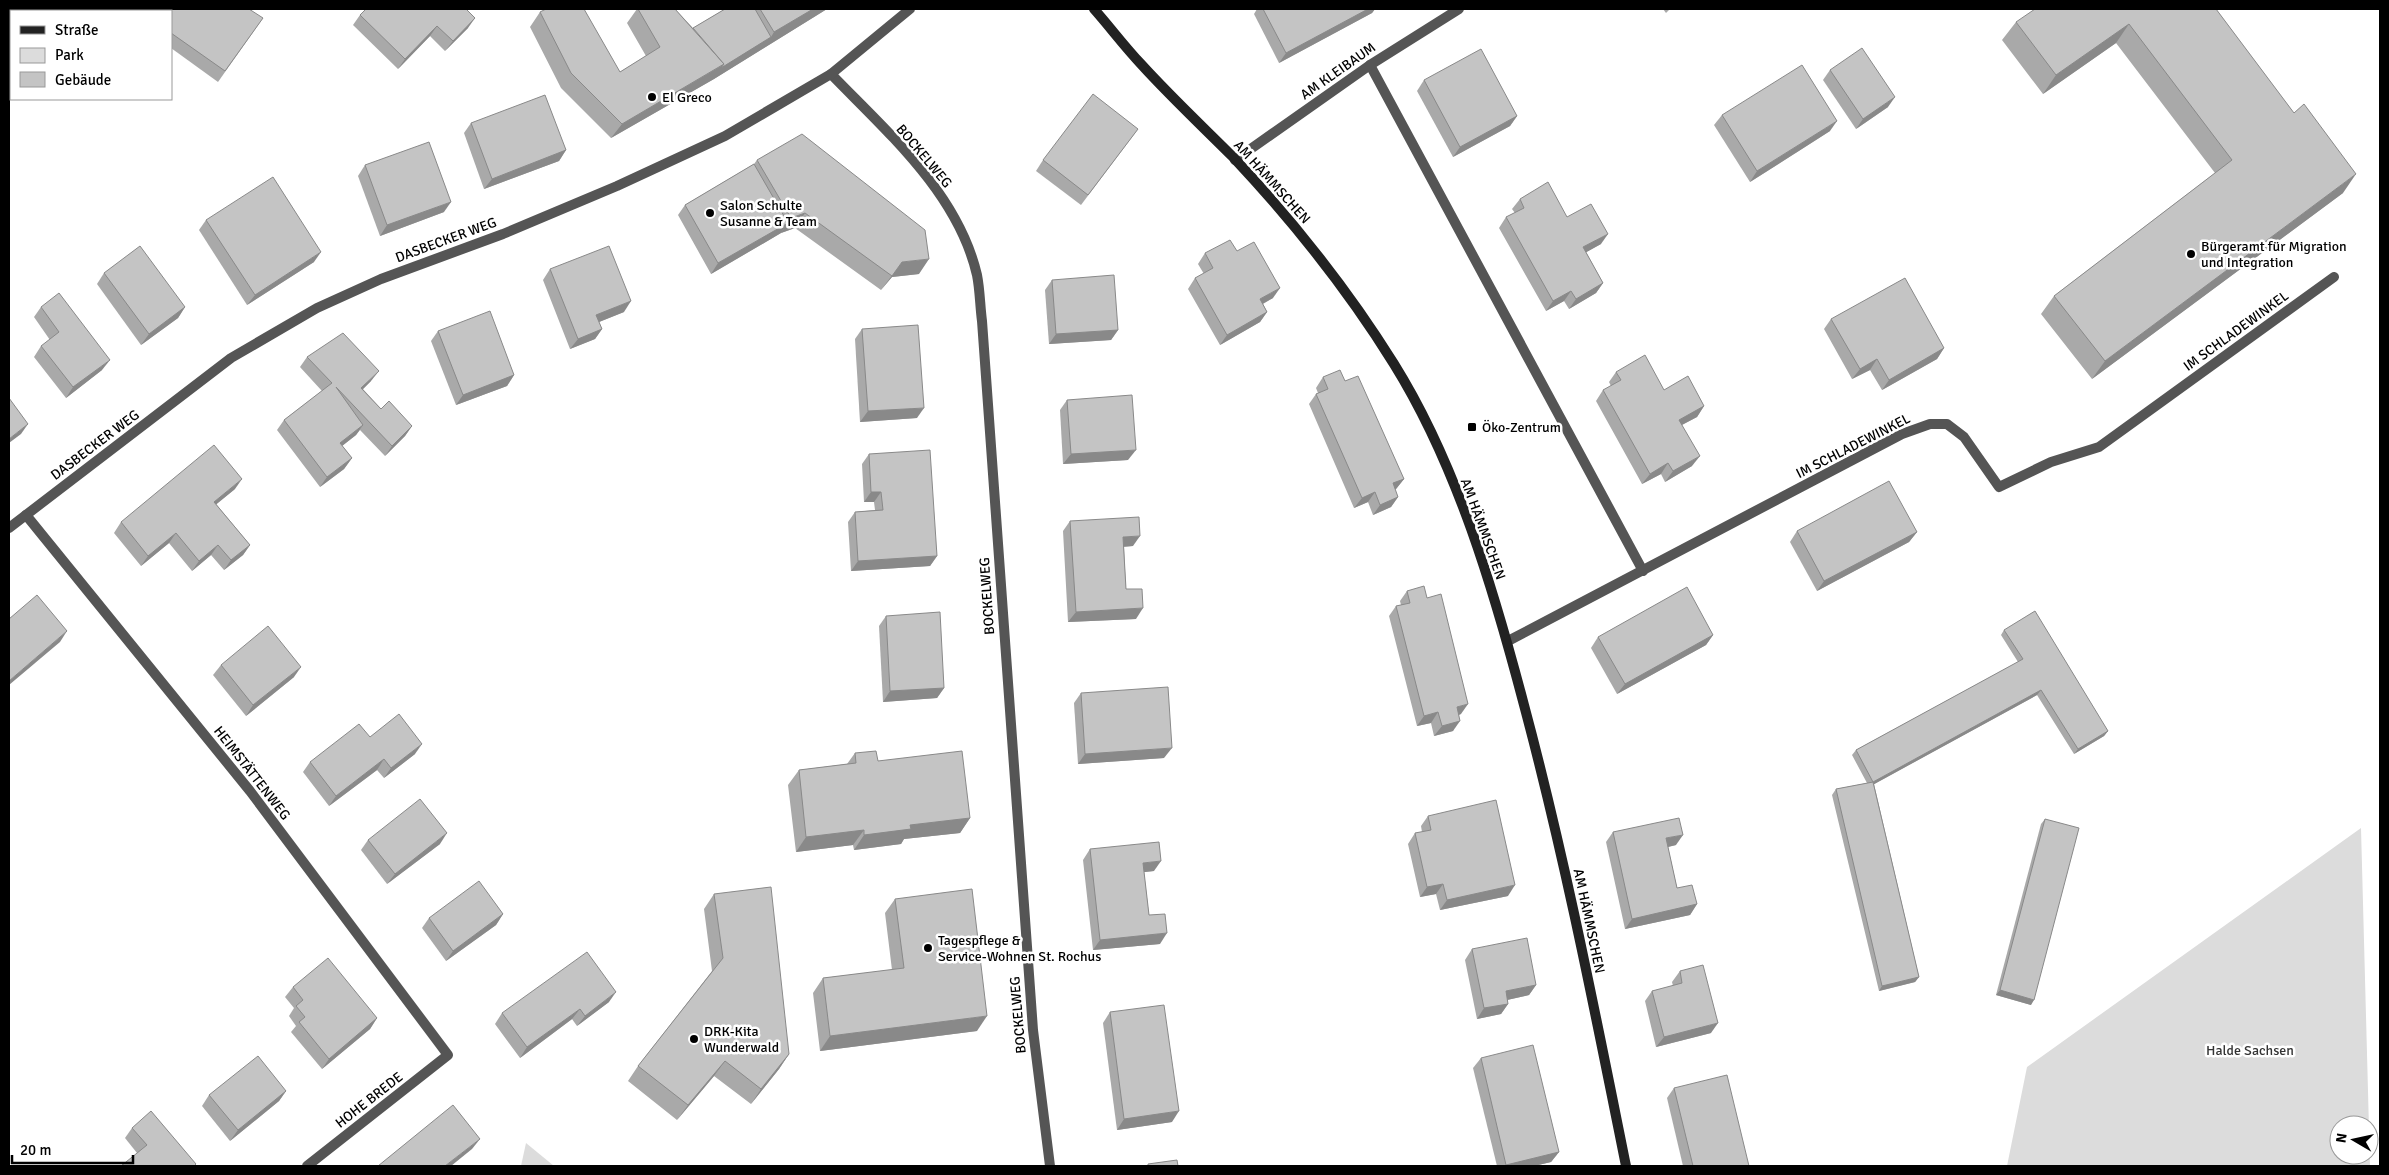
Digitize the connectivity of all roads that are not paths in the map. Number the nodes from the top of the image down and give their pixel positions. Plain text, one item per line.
1 (910, 9) edge
2 (1094, 9) edge
3 (1459, 9) edge
4 (1370, 65) junction
5 (831, 74) junction
6 (1235, 160) junction
7 (2334, 277) dead end
8 (26, 514) junction
9 (9, 528) edge
10 (1643, 572) junction
11 (1508, 641) junction
12 (448, 1055) joint
13 (307, 1166) edge
14 (1050, 1166) edge
15 (1626, 1166) edge

1 - 5 street, DASBECKER WEG
2 - 6 street, AM HÄMMSCHEN
3 - 4 street, AM KLEIBAUM
4 - 6 street, AM KLEIBAUM
4 - 10 street
5 - 8 street, DASBECKER WEG
5 - 14 street, BOCKELWEG
6 - 11 street, AM HÄMMSCHEN
7 - 10 street, IM SCHLADEWINKEL
8 - 9 street, DASBECKER WEG
8 - 12 street, HEIMSTÄTTENWEG
10 - 11 street, IM SCHLADEWINKEL
11 - 15 street, AM HÄMMSCHEN
12 - 13 street, HOHE BREDE

